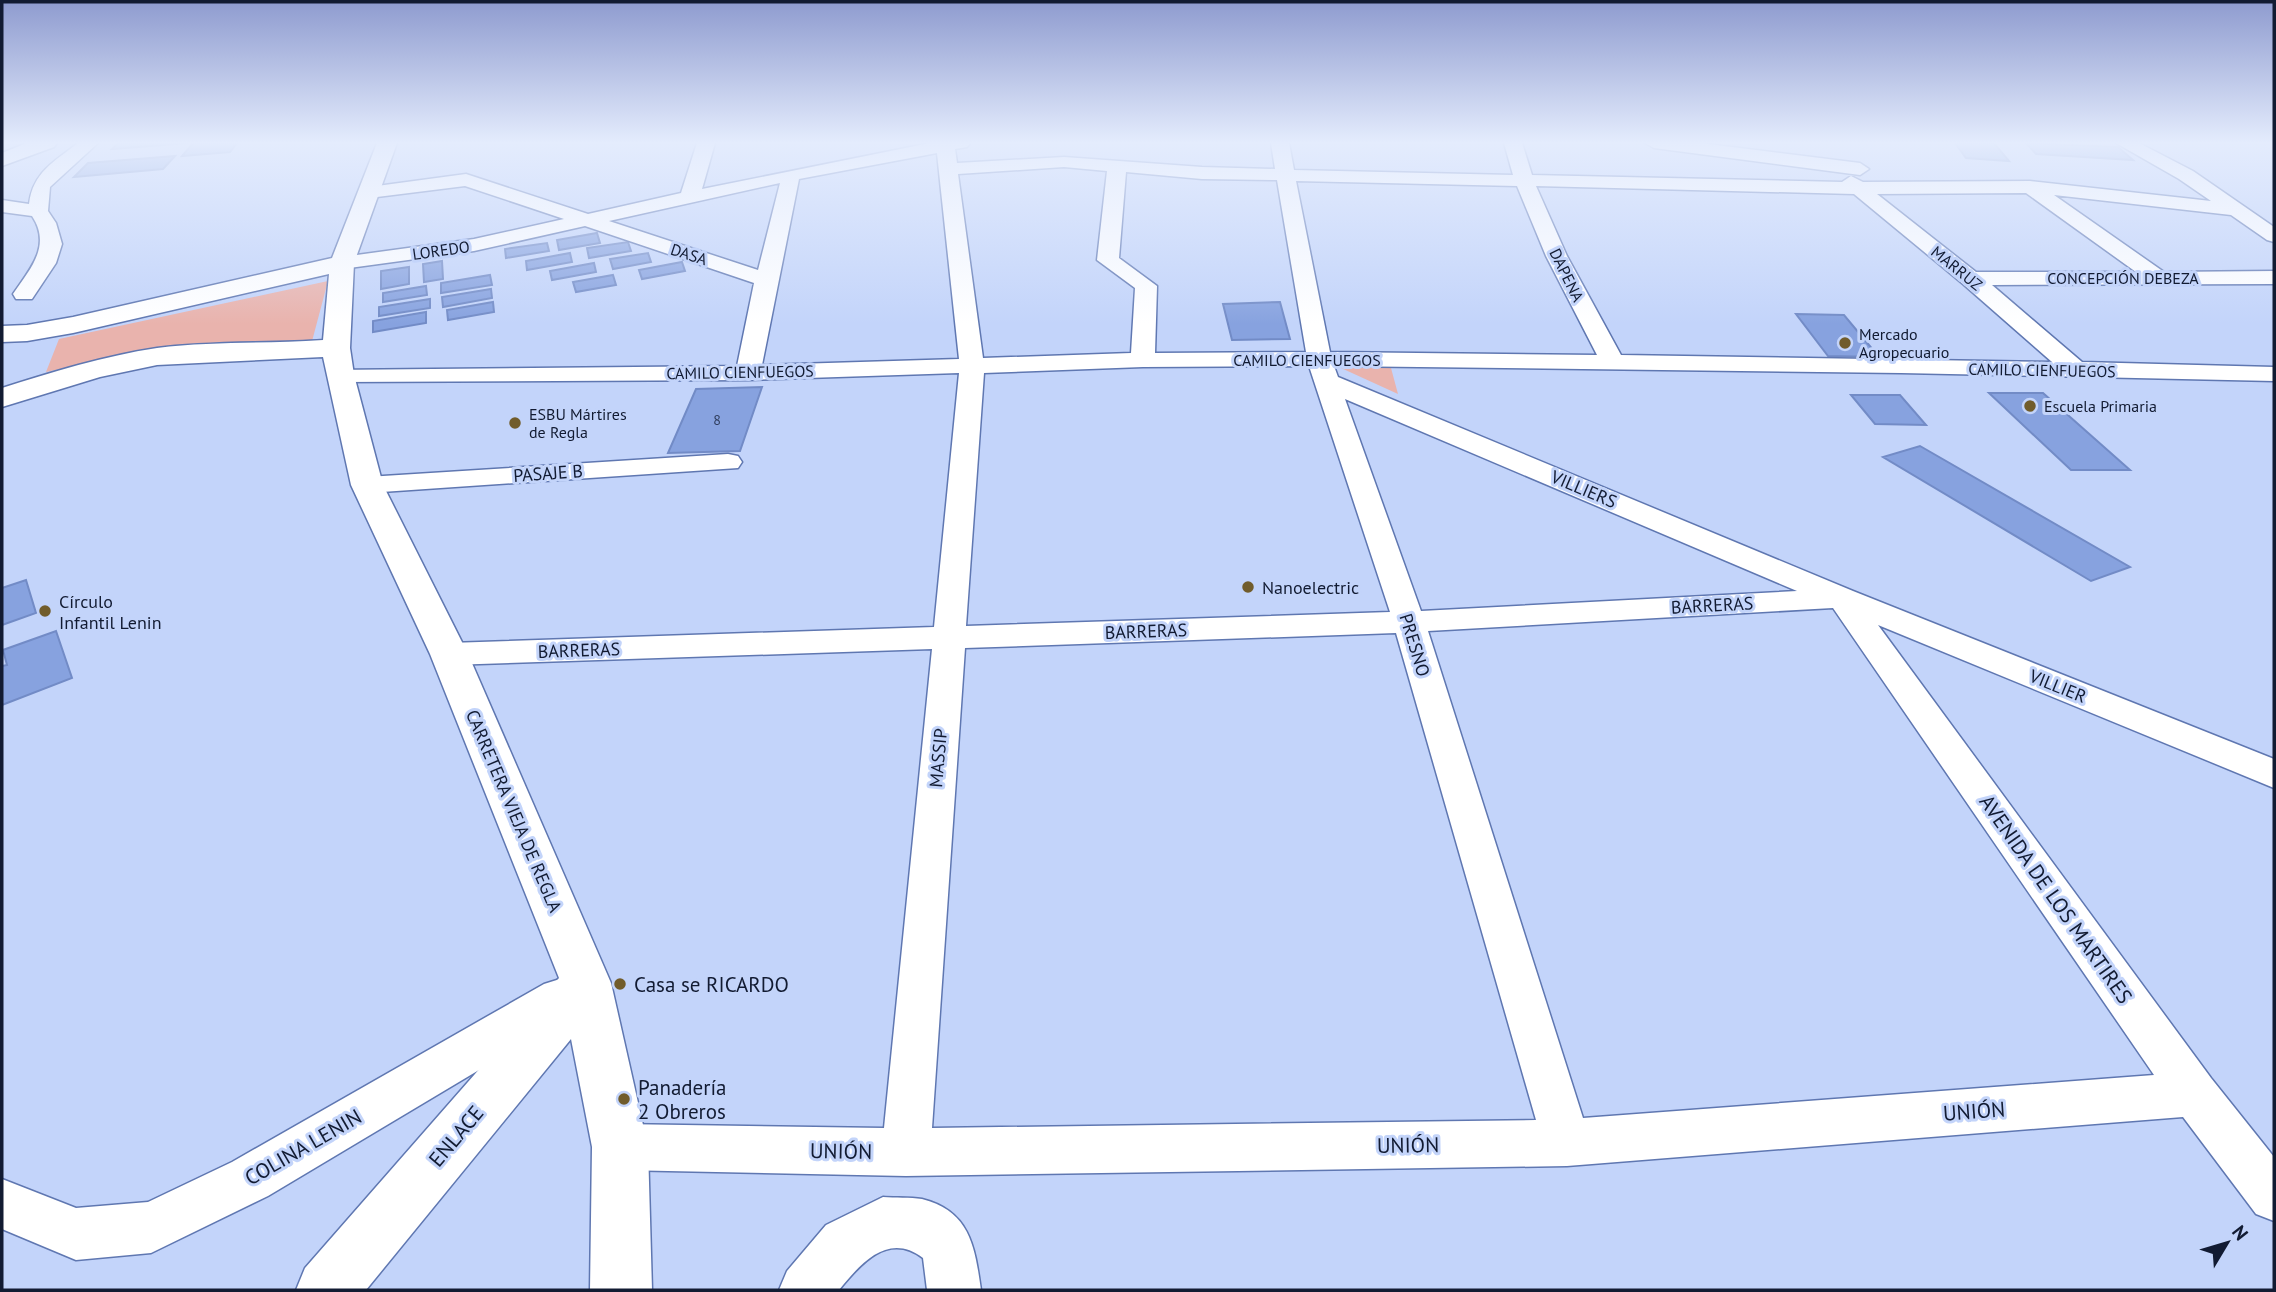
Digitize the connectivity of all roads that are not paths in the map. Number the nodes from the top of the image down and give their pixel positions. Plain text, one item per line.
1 (39, 203) edge
2 (365, 203) edge
3 (536, 203) edge
4 (662, 203) edge
5 (784, 203) edge
6 (954, 203) edge
7 (1113, 203) edge
8 (1290, 203) edge
9 (1533, 203) edge
10 (1877, 203) edge
11 (2053, 203) edge
12 (2177, 203) edge
13 (2228, 203) edge
14 (2, 206) edge
15 (2238, 210) junction
16 (38, 211) junction
17 (586, 220) junction
18 (2274, 236) edge
19 (342, 263) junction
20 (2159, 278) junction
21 (2274, 278) edge
22 (1971, 279) junction
23 (766, 280) junction
24 (24, 293) dead end
25 (2, 334) edge
26 (1143, 360) junction
27 (338, 361) junction
28 (1614, 364) junction
29 (972, 365) junction
30 (1322, 370) junction
31 (2077, 371) junction
32 (748, 373) junction
33 (2274, 374) edge
34 (2, 398) edge
35 (727, 462) dead end
36 (368, 485) junction
37 (1842, 598) junction
38 (1409, 622) junction
39 (948, 638) junction
40 (449, 654) junction
41 (2274, 774) edge
42 (586, 982) junction
43 (2194, 1094) junction
44 (1567, 1143) junction
45 (620, 1147) junction
46 (906, 1152) junction
47 (2274, 1196) edge
48 (2, 1204) edge
49 (327, 1290) edge
50 (621, 1290) edge
51 (806, 1290) edge
52 (954, 1290) edge

1 - 16 street
2 - 19 main road, CARRETERA VIEJA DE REGLA
3 - 17 street, DASA
4 - 17 street, LOREDO
5 - 23 street
6 - 29 street, MASSIP
7 - 26 street
8 - 30 street, PRESNO
9 - 28 street, DAPENA
10 - 22 street, MARRUZ
11 - 20 street
12 - 15 street
13 - 15 street
14 - 16 street
15 - 18 street
16 - 24 street
17 - 19 street, LOREDO
17 - 23 street, DASA
19 - 25 main road, LOREDO
19 - 27 main road, CARRETERA VIEJA DE REGLA
20 - 21 street, CONCEPCIÓN DEBEZA
20 - 22 street, CONCEPCIÓN DEBEZA
22 - 31 street, MARRUZ
23 - 32 street
26 - 29 street, CAMILO CIENFUEGOS
26 - 30 street, CAMILO CIENFUEGOS
27 - 32 street, CAMILO CIENFUEGOS
27 - 34 main road
27 - 36 main road, CARRETERA VIEJA DE REGLA
28 - 30 street, CAMILO CIENFUEGOS
28 - 31 street, CAMILO CIENFUEGOS
29 - 32 street, CAMILO CIENFUEGOS
29 - 39 street, MASSIP
30 - 37 street, VILLIERS
30 - 38 street, PRESNO
31 - 33 street, CAMILO CIENFUEGOS
35 - 36 street, PASAJE B
36 - 40 main road, CARRETERA VIEJA DE REGLA
37 - 38 street, BARRERAS
37 - 41 street, VILLIER
37 - 43 street, AVENIDA DE LOS MARTIRES
38 - 39 street, BARRERAS
38 - 44 street, PRESNO
39 - 40 street, BARRERAS
39 - 46 street, MASSIP
40 - 42 main road, CARRETERA VIEJA DE REGLA
42 - 45 main road, CARRETERA VIEJA DE REGLA
42 - 48 street, COLINA LENIN
42 - 49 main road, ENLACE
43 - 44 street, UNIÓN
43 - 47 street, AVENIDA DE LOS MARTIRES
44 - 46 street, UNIÓN
45 - 46 street, UNIÓN
45 - 50 main road, CARRETERA VIEJA DE REGLA
51 - 52 street

